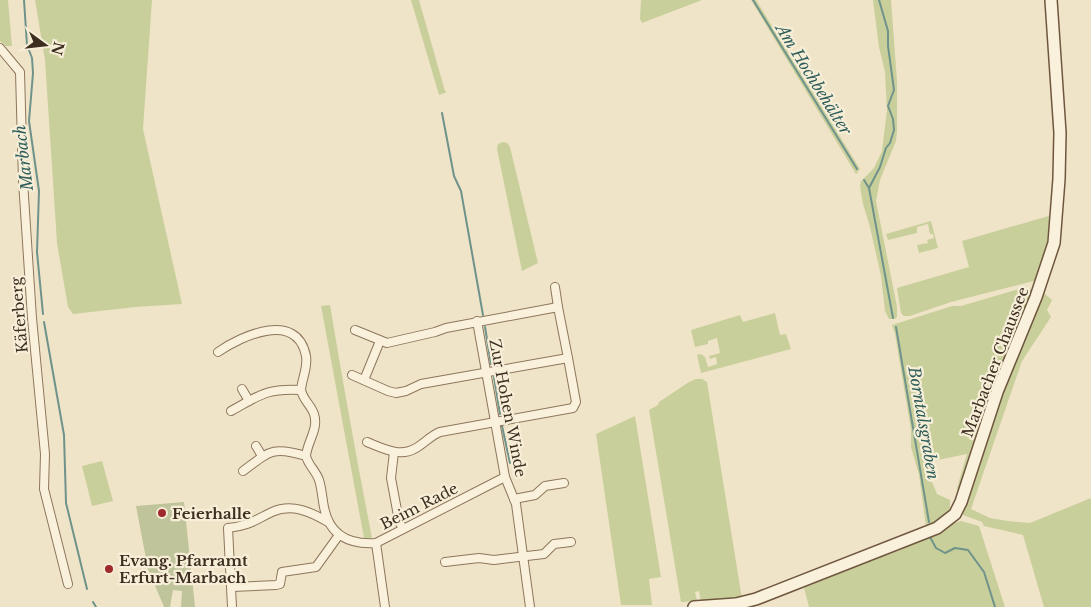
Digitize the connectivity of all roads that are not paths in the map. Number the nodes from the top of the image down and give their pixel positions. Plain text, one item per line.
1 (1051, 0) edge
2 (0, 48) edge
3 (555, 287) dead end
4 (558, 307) junction
5 (477, 321) junction
6 (355, 330) dead end
7 (380, 341) junction
8 (218, 352) dead end
9 (568, 358) junction
10 (486, 372) junction
11 (352, 375) dead end
12 (364, 380) junction
13 (242, 389) dead end
14 (301, 390) junction
15 (249, 401) junction
16 (231, 411) dead end
17 (495, 422) junction
18 (367, 442) dead end
19 (256, 446) dead end
20 (394, 452) junction
21 (262, 456) junction
22 (306, 456) junction
23 (243, 470) dead end
24 (505, 477) junction
25 (564, 483) dead end
26 (514, 499) junction
27 (328, 522) junction
28 (403, 529) junction
29 (339, 535) junction
30 (571, 542) dead end
31 (376, 543) junction
32 (523, 557) junction
33 (444, 562) dead end
34 (68, 584) dead end
35 (232, 589) junction
36 (232, 607) edge
37 (385, 607) edge
38 (530, 607) edge
39 (694, 607) edge

1 - 39 street, Marbacher Chaussee
2 - 34 street, Käferberg
3 - 4 street
4 - 5 street
4 - 9 street
5 - 7 street
5 - 10 street, Zur Hohen Winde
6 - 7 street
7 - 12 street
8 - 14 street
9 - 10 street
9 - 17 street
10 - 12 street
10 - 17 street, Zur Hohen Winde
11 - 12 street
13 - 15 street
14 - 15 street
14 - 22 street
15 - 16 street
17 - 20 street
17 - 24 street, Zur Hohen Winde
18 - 20 street
19 - 21 street
20 - 28 street
21 - 22 street
21 - 23 street
22 - 27 street
24 - 26 street, Zur Hohen Winde
24 - 28 street, Beim Rade
25 - 26 street, Zur Hohen Winde
26 - 32 street, Zur Hohen Winde
27 - 29 street
27 - 35 street
28 - 31 street, Beim Rade
29 - 31 street
29 - 35 street
30 - 32 street
31 - 37 street, Beim Rade
32 - 33 street
32 - 38 street, Zur Hohen Winde
35 - 36 street

